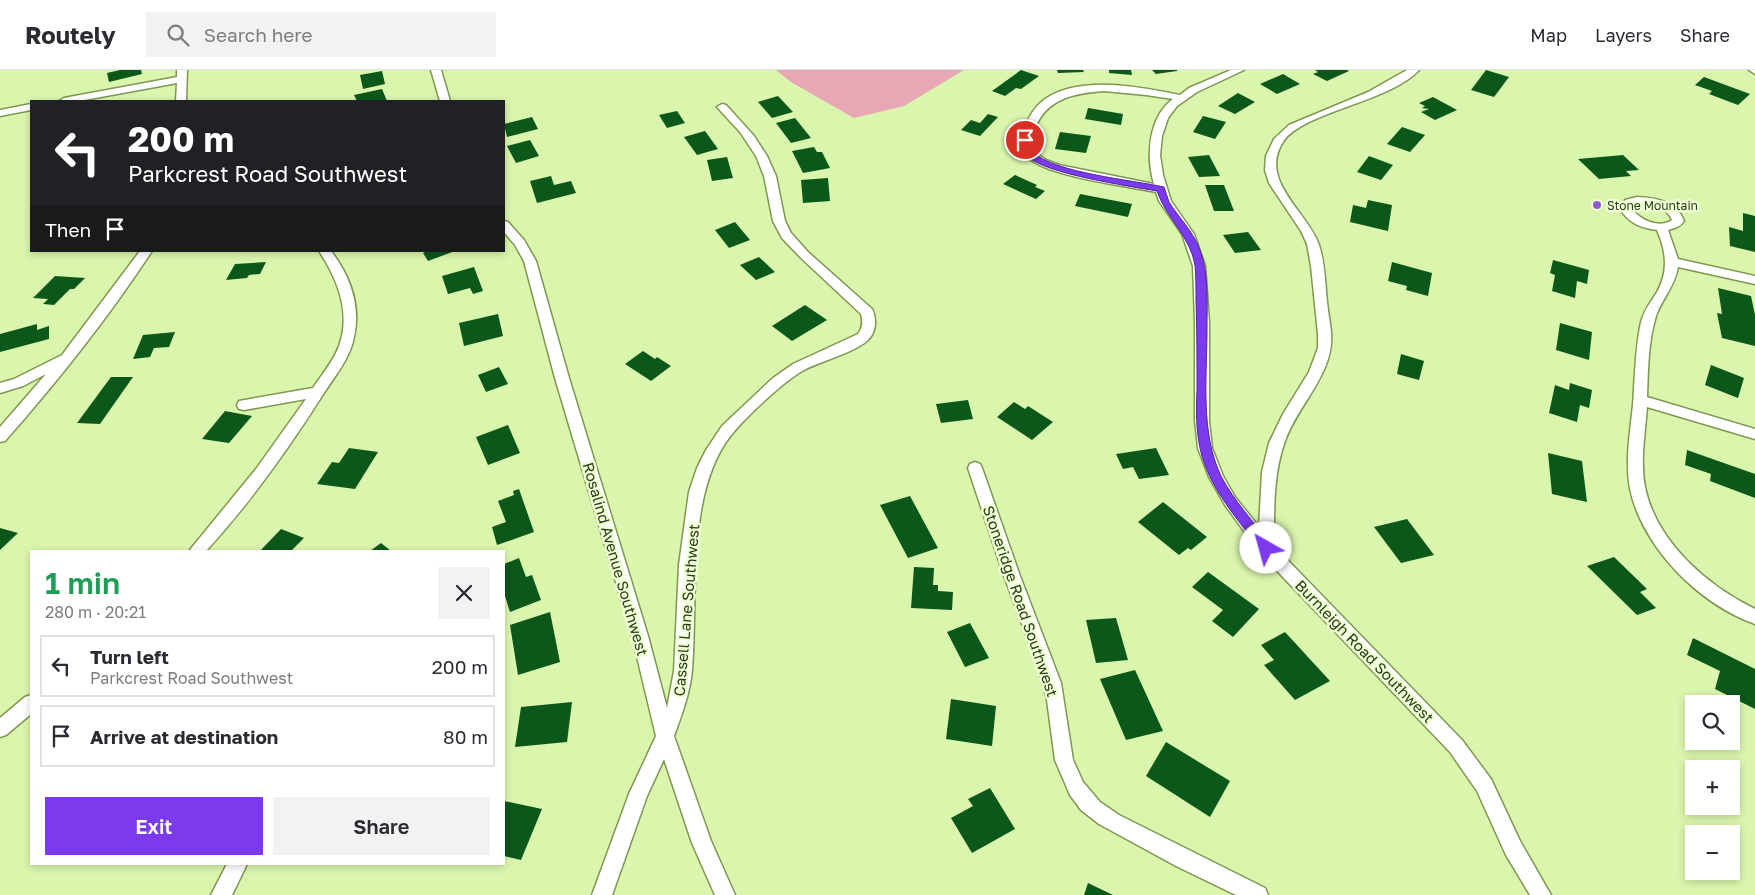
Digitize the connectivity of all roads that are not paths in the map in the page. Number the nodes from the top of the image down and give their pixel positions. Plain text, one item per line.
1 (436, 70) edge
2 (1239, 70) edge
3 (1414, 70) edge
4 (182, 75) edge
5 (1181, 98) junction
6 (69, 100) edge
7 (180, 100) edge
8 (445, 100) edge
9 (30, 107) edge
10 (722, 107) dead end
11 (0, 112) edge
12 (1161, 189) junction
13 (505, 226) edge
14 (1661, 228) dead end
15 (145, 252) edge
16 (326, 252) edge
17 (1673, 262) junction
18 (1755, 280) edge
19 (69, 356) junction
20 (0, 388) edge
21 (318, 392) junction
22 (1640, 400) junction
23 (244, 405) dead end
24 (1755, 434) edge
25 (0, 437) edge
26 (975, 468) dead end
27 (1266, 548) junction
28 (198, 550) edge
29 (1755, 618) edge
30 (30, 704) edge
31 (0, 729) edge
32 (665, 736) junction
33 (236, 865) edge
34 (221, 895) edge
35 (602, 895) edge
36 (725, 895) edge
37 (1258, 895) edge
38 (1541, 895) edge

1 - 8 street
2 - 5 street, Burnleigh Road Southwest
3 - 27 street
4 - 6 street
4 - 7 street
5 - 12 street, Burnleigh Road Southwest
5 - 12 street
9 - 11 street
10 - 32 street, Cassell Lane Southwest
12 - 27 street, Burnleigh Road Southwest
13 - 32 street, Rosalind Avenue Southwest
14 - 17 street
15 - 19 street
16 - 21 street
17 - 18 street
17 - 22 street
19 - 20 street
19 - 25 street
21 - 23 street
21 - 28 street
22 - 24 street
22 - 29 street
26 - 37 street, Stoneridge Road Southwest
27 - 38 street, Burnleigh Road Southwest
30 - 31 street
32 - 35 street, Cassell Lane Southwest
32 - 36 street, Rosalind Avenue Southwest
33 - 34 street

